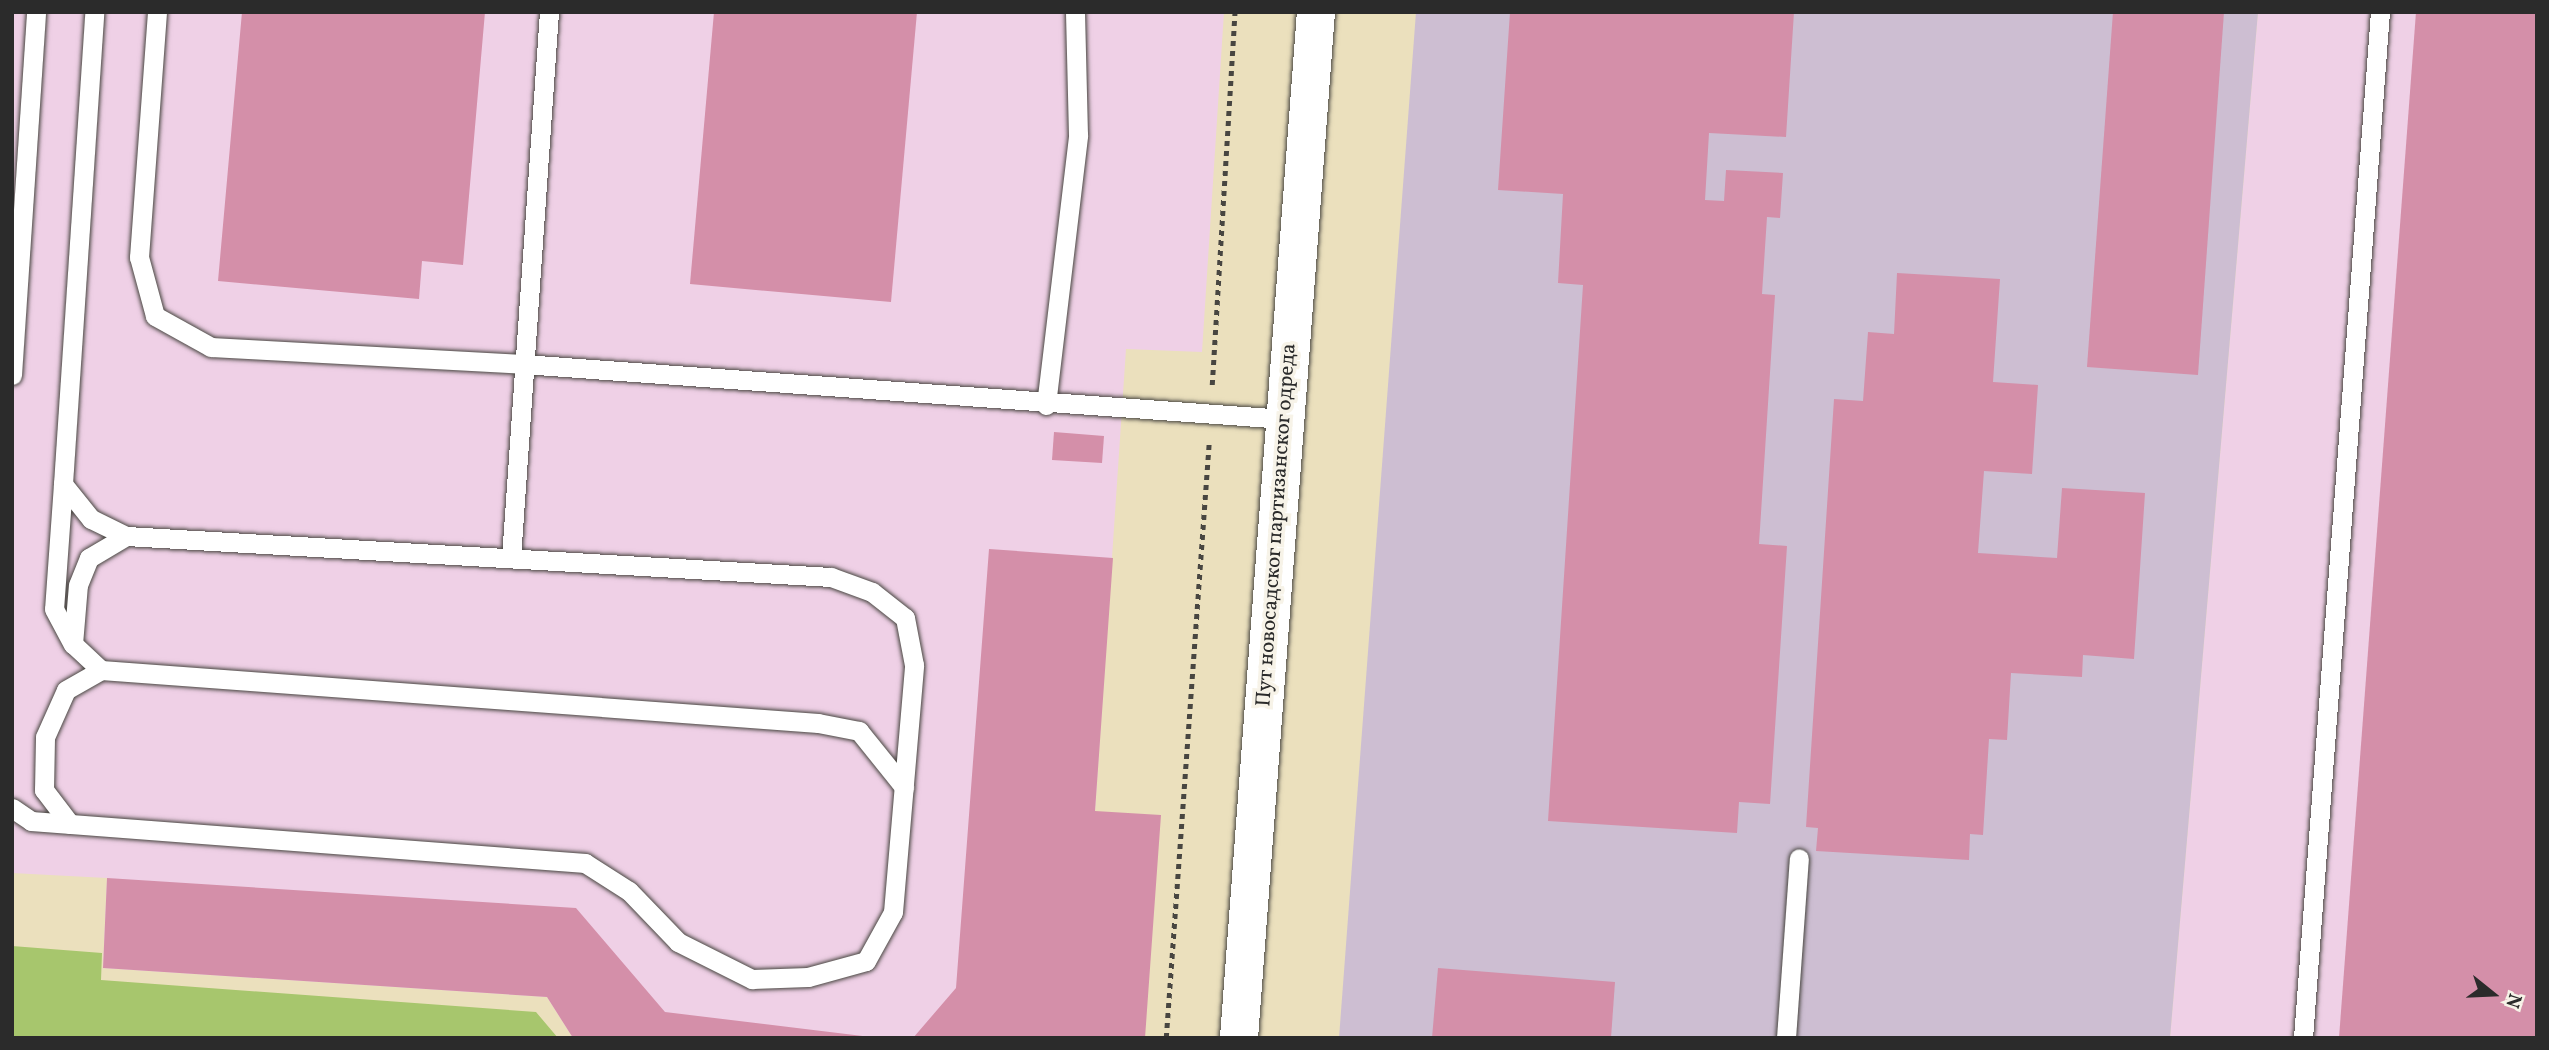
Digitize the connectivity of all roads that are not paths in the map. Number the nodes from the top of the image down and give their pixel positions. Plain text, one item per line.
1 (36, 12) edge
2 (94, 12) edge
3 (158, 12) edge
4 (549, 12) edge
5 (1075, 12) edge
6 (1316, 12) edge
7 (2380, 12) edge
8 (523, 364) junction
9 (12, 376) edge
10 (1046, 405) junction
11 (1285, 419) junction
12 (63, 484) junction
13 (126, 536) junction
14 (511, 558) junction
15 (73, 644) junction
16 (101, 670) junction
17 (904, 787) junction
18 (12, 808) edge
19 (70, 824) junction
20 (1799, 858) dead end
21 (1239, 1038) edge
22 (1786, 1038) edge
23 (2303, 1038) edge

1 - 9 lane
2 - 12 lane
3 - 8 lane
4 - 8 lane
5 - 10 lane
6 - 11 street, Пут новосадског партизанског одреда
7 - 23 lane
8 - 10 lane
8 - 14 lane
10 - 11 lane
11 - 21 street, Пут новосадског партизанског одреда
12 - 13 lane
12 - 15 lane
13 - 14 lane
13 - 15 lane
14 - 17 lane
15 - 16 lane
16 - 17 lane
16 - 19 lane
17 - 19 lane
18 - 19 lane
20 - 22 lane

